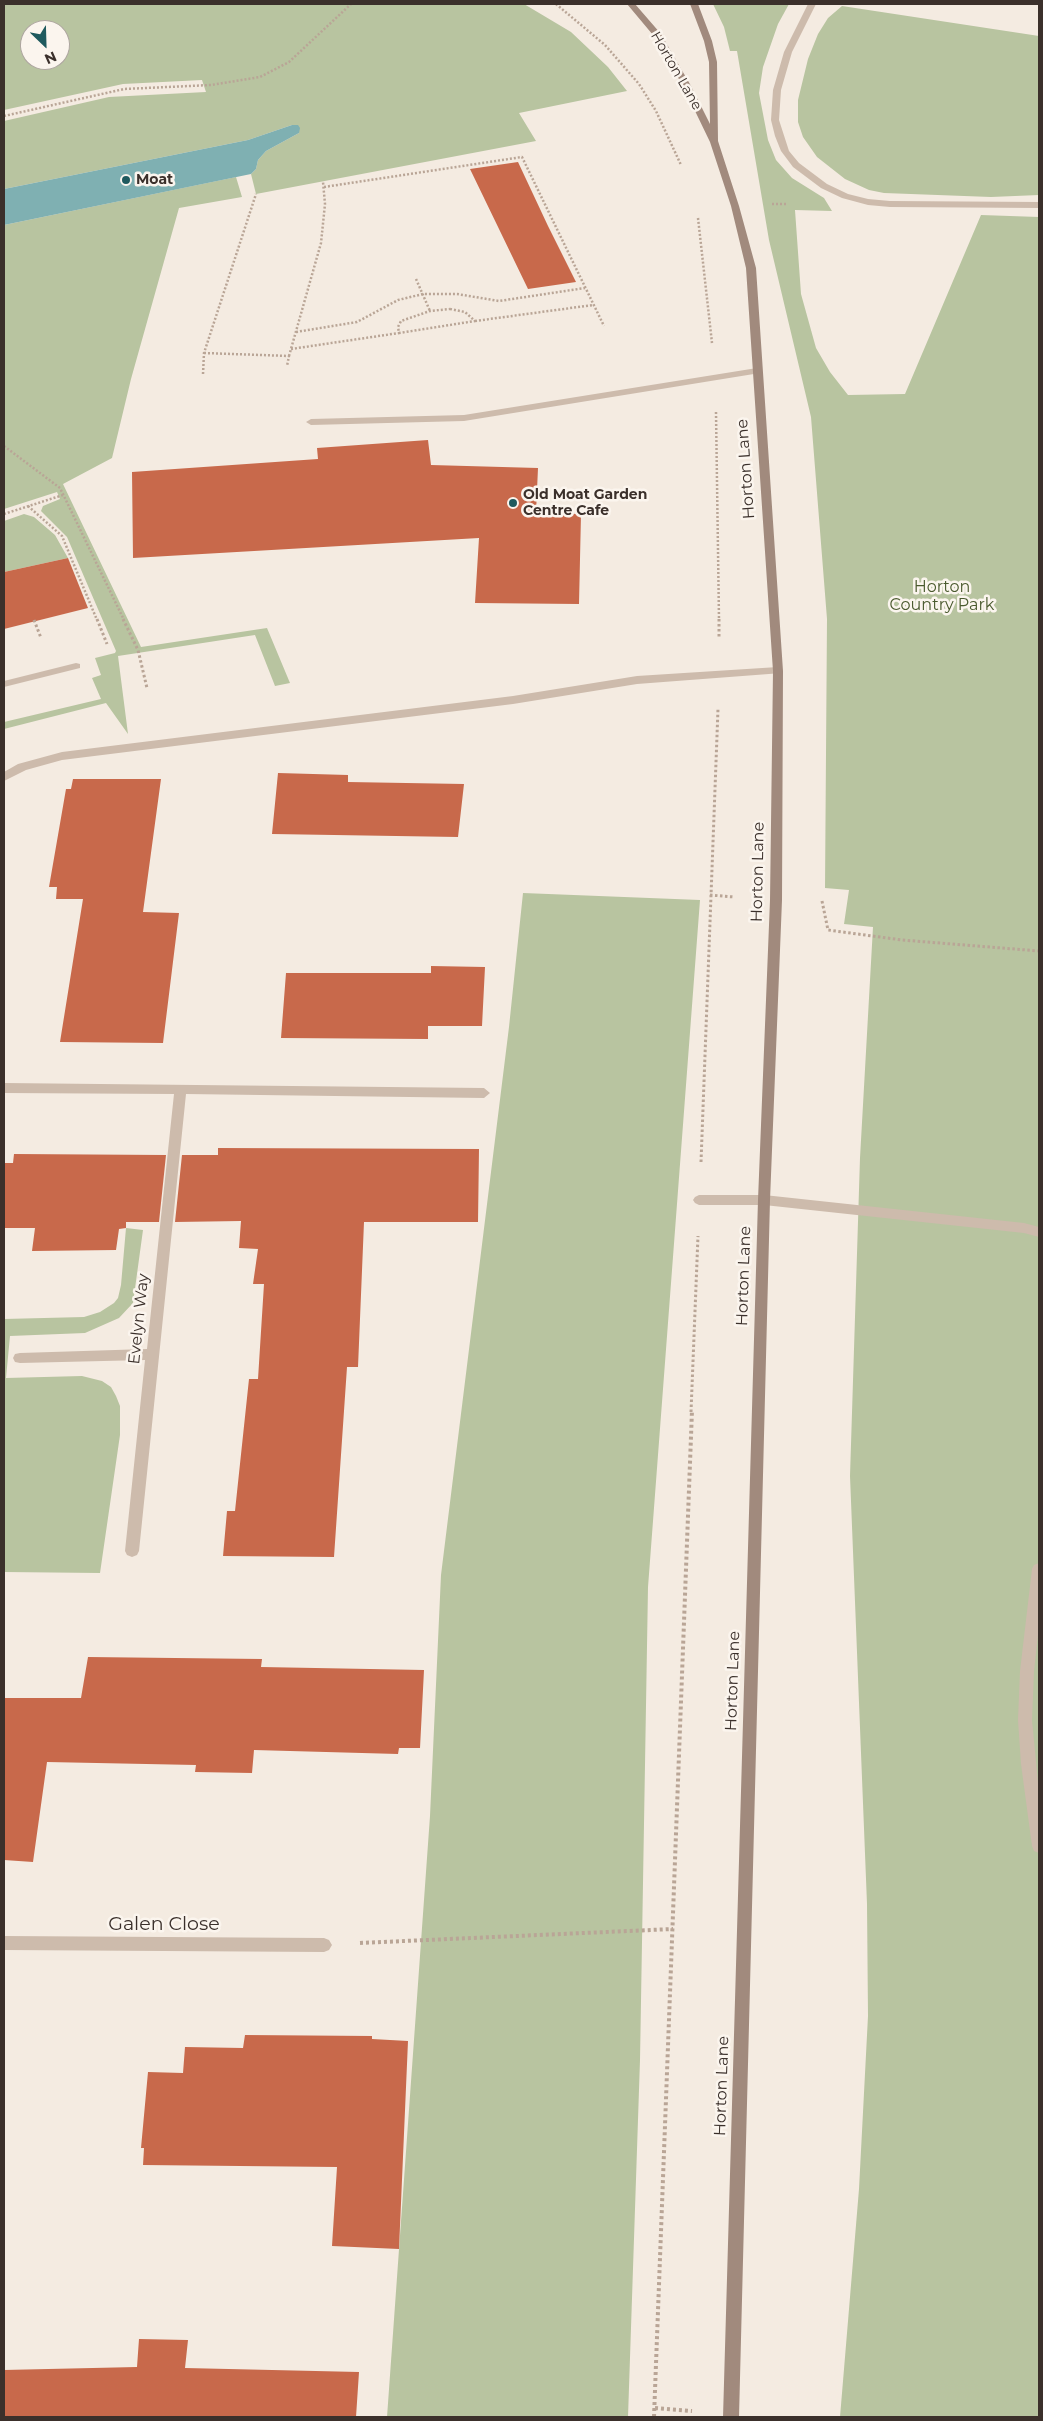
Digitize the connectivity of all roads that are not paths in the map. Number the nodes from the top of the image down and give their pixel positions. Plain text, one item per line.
1 (631, 4) edge
2 (694, 4) edge
3 (812, 4) edge
4 (714, 142) junction
5 (1039, 205) edge
6 (756, 371) junction
7 (311, 422) dead end
8 (76, 666) road end
9 (778, 671) junction
10 (4, 684) edge
11 (4, 777) edge
12 (4, 1088) edge
13 (180, 1091) junction
14 (484, 1093) dead end
15 (699, 1200) dead end
16 (764, 1200) junction
17 (1039, 1232) edge
18 (152, 1354) junction
19 (20, 1358) dead end
20 (132, 1551) dead end
21 (1039, 1569) edge
22 (1039, 1846) edge
23 (4, 1944) edge
24 (324, 1945) road end
25 (731, 2417) edge

1 - 4 street, Horton Lane
2 - 4 street, Horton Lane
3 - 5 street
4 - 6 street, Horton Lane
6 - 7 street
6 - 9 street, Horton Lane
8 - 10 street
9 - 11 street
9 - 16 street, Horton Lane
12 - 13 street
13 - 14 street
13 - 18 street, Evelyn Way
15 - 16 street
16 - 17 street
16 - 25 street, Horton Lane
18 - 19 street
18 - 20 street, Evelyn Way
21 - 22 street
23 - 24 street, Galen Close

